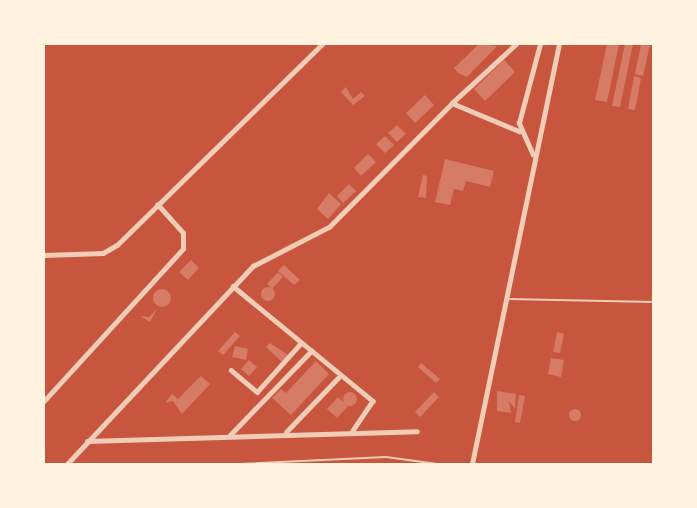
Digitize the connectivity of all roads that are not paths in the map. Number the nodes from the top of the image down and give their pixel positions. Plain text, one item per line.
1 (322, 44) edge
2 (513, 44) edge
3 (540, 44) edge
4 (559, 44) edge
5 (452, 103) junction
6 (519, 131) junction
7 (534, 156) junction
8 (158, 205) junction
9 (44, 255) edge
10 (233, 286) junction
11 (507, 299) junction
12 (654, 302) edge
13 (300, 344) junction
14 (310, 351) junction
15 (231, 370) dead end
16 (338, 378) junction
17 (44, 401) edge
18 (353, 431) junction
19 (417, 431) dead end
20 (285, 432) junction
21 (230, 435) junction
22 (87, 441) junction
23 (67, 465) edge
24 (239, 465) edge
25 (438, 465) edge
26 (471, 465) edge

1 - 8 street
2 - 5 street
3 - 6 street
4 - 7 street
5 - 6 street
5 - 10 street
6 - 7 street
7 - 11 street
8 - 9 street
8 - 17 street
10 - 13 street
10 - 22 street
11 - 12 lane
11 - 26 street
13 - 14 street
13 - 15 street
14 - 16 street
14 - 21 street
16 - 18 street
16 - 20 street
18 - 19 street
18 - 20 street
20 - 21 street
21 - 22 street
22 - 23 street
24 - 25 lane

